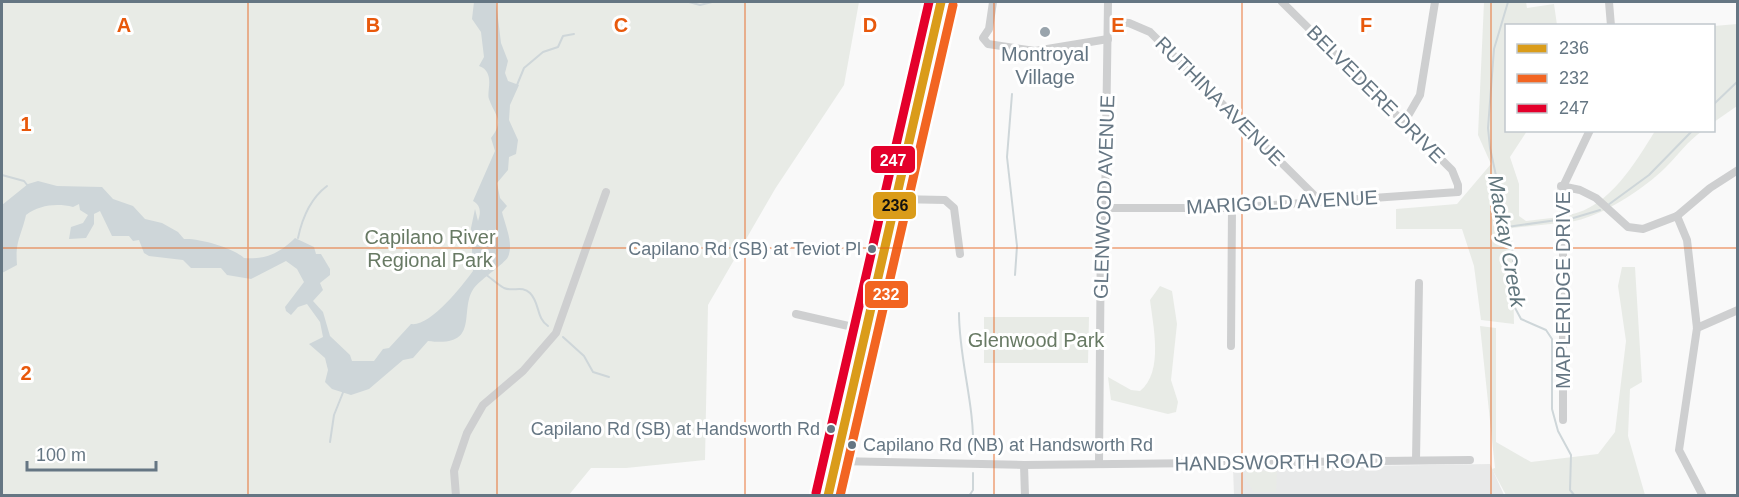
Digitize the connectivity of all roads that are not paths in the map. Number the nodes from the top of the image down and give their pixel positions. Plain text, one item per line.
1 (941, 2) edge
2 (993, 2) edge
3 (1108, 2) edge
4 (1282, 2) edge
5 (1435, 2) edge
6 (1609, 2) edge
7 (1108, 21) junction
8 (1611, 24) edge
9 (1108, 39) junction
10 (1405, 122) junction
11 (1589, 132) edge
12 (1737, 170) edge
13 (1561, 186) junction
14 (606, 192) dead end
15 (1458, 192) joint
16 (896, 199) junction
17 (1321, 202) junction
18 (1105, 208) junction
19 (1232, 208) junction
20 (1677, 216) junction
21 (960, 254) dead end
22 (1419, 283) dead end
23 (1737, 310) edge
24 (796, 314) dead end
25 (1697, 328) junction
26 (866, 330) junction
27 (1231, 346) dead end
28 (1563, 420) dead end
29 (1416, 460) junction
30 (1470, 460) dead end
31 (836, 461) junction
32 (1099, 464) junction
33 (1024, 465) junction
34 (456, 495) edge
35 (828, 495) edge
36 (1025, 495) edge
37 (1703, 495) edge

1 - 16 main road
2 - 9 street
3 - 7 street, GLENWOOD AVENUE
4 - 10 street, BELVEDERE DRIVE
5 - 10 street
6 - 8 street
7 - 9 street, GLENWOOD AVENUE
7 - 17 street, RUTHINA AVENUE
9 - 18 street, GLENWOOD AVENUE
10 - 15 street, BELVEDERE DRIVE
11 - 13 street, MAPLERIDGE DRIVE
12 - 20 street
13 - 20 street
13 - 28 street, MAPLERIDGE DRIVE
14 - 34 street
15 - 17 street, MARIGOLD AVENUE
16 - 21 street
16 - 26 main road
17 - 19 street, MARIGOLD AVENUE
18 - 19 street, MARIGOLD AVENUE
18 - 32 street, GLENWOOD AVENUE
19 - 27 street
20 - 25 street
22 - 29 street
23 - 25 street
24 - 26 street
25 - 37 street
26 - 31 main road
29 - 30 street, HANDSWORTH ROAD
29 - 32 street, HANDSWORTH ROAD
31 - 33 street, HANDSWORTH ROAD
31 - 35 main road
32 - 33 street, HANDSWORTH ROAD
33 - 36 street

